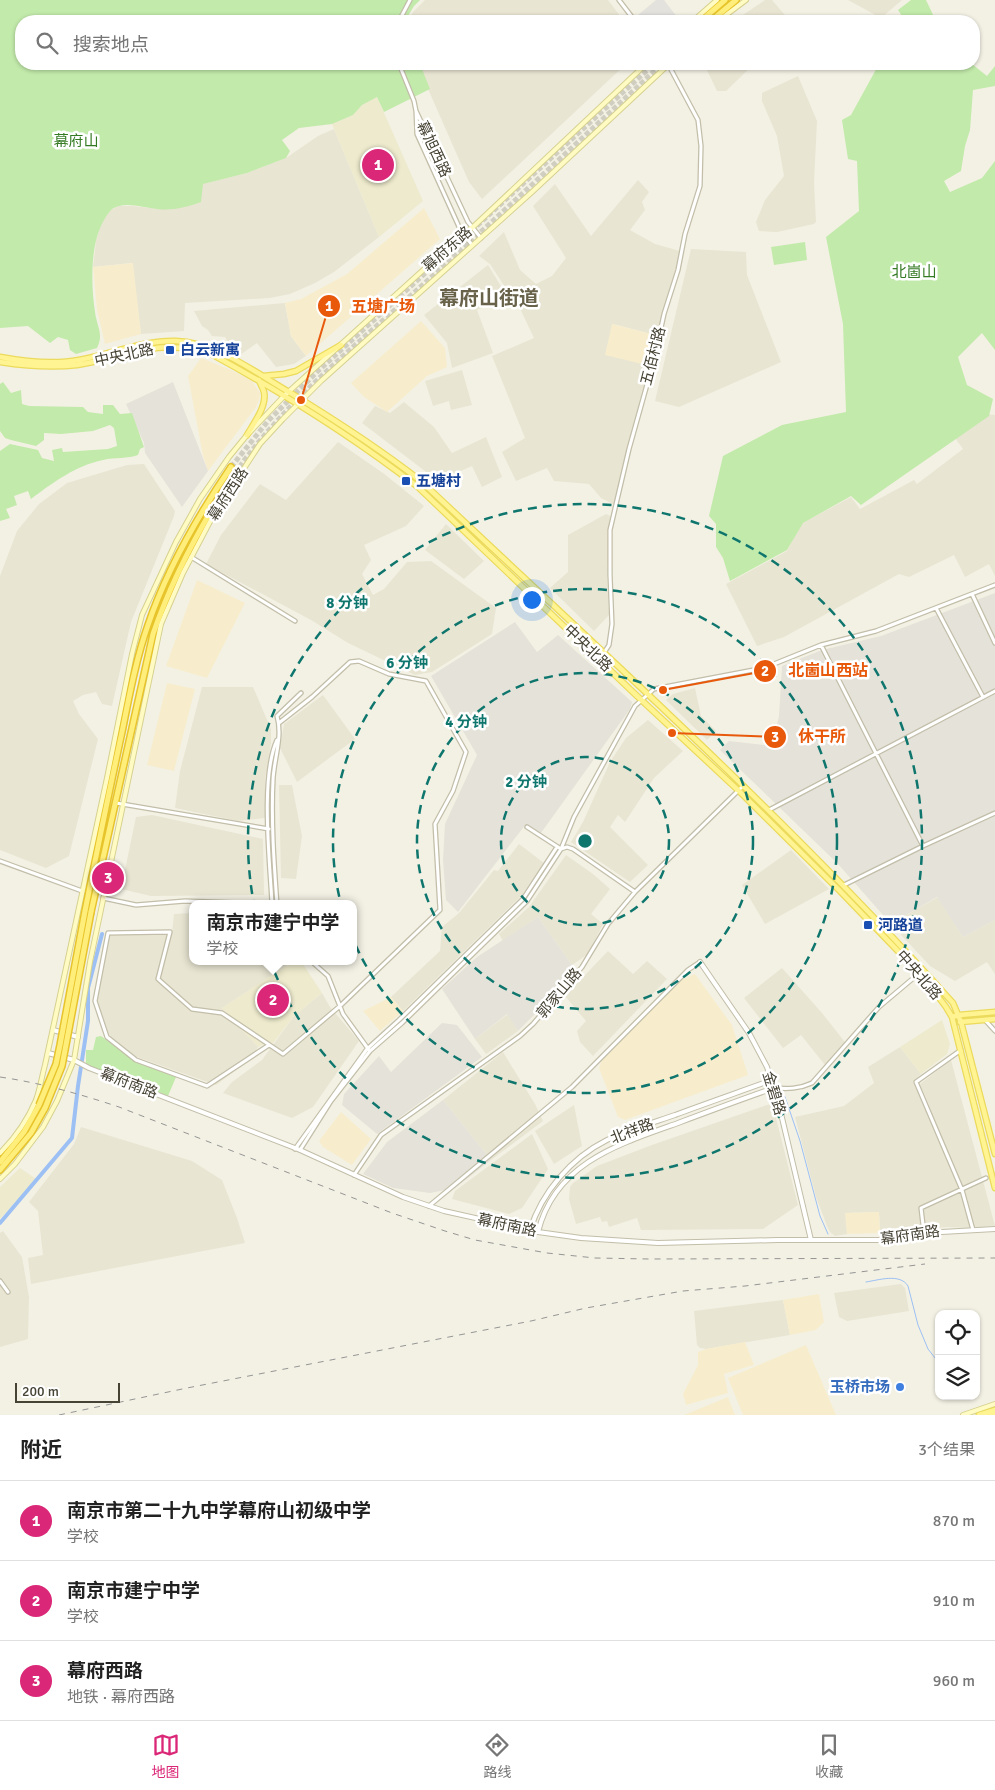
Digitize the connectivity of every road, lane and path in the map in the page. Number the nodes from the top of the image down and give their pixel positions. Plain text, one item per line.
1 (410, 0) edge
2 (619, 0) edge
3 (717, 0) edge
4 (725, 0) edge
5 (736, 0) edge
6 (746, 0) edge
7 (402, 15) edge
8 (630, 15) edge
9 (700, 15) edge
10 (708, 15) edge
11 (718, 15) edge
12 (726, 15) edge
13 (402, 70) edge
14 (640, 70) edge
15 (662, 70) edge
16 (671, 70) edge
17 (416, 111) junction
18 (473, 226) junction
19 (463, 234) junction
20 (482, 238) junction
21 (473, 246) junction
22 (341, 345) junction
23 (356, 351) joint
24 (0, 357) edge
25 (0, 362) edge
26 (262, 376) junction
27 (259, 380) junction
28 (287, 394) junction
29 (300, 401) junction
30 (248, 435) junction
31 (231, 467) tunnel mouth
32 (235, 473) tunnel mouth
33 (191, 557) junction
34 (995, 586) edge
35 (972, 594) junction
36 (936, 608) junction
37 (295, 621) dead end
38 (995, 643) edge
39 (821, 645) junction
40 (604, 655) junction
41 (600, 659) junction
42 (995, 691) edge
43 (301, 693) dead end
44 (646, 694) junction
45 (983, 697) junction
46 (641, 700) junction
47 (279, 723) junction
48 (279, 735) junction
49 (876, 753) junction
50 (743, 786) junction
51 (739, 791) junction
52 (116, 802) junction
53 (123, 804) junction
54 (768, 810) junction
55 (995, 813) edge
56 (527, 827) dead end
57 (272, 829) junction
58 (923, 846) junction
59 (559, 848) junction
60 (0, 861) edge
61 (844, 885) junction
62 (82, 891) junction
63 (635, 892) junction
64 (103, 898) junction
65 (272, 900) edge
66 (277, 900) edge
67 (189, 902) edge
68 (88, 912) junction
69 (700, 962) joint
70 (316, 965) edge
71 (921, 972) junction
72 (340, 1006) junction
73 (995, 1012) edge
74 (959, 1014) junction
75 (952, 1017) junction
76 (985, 1019) junction
77 (995, 1019) edge
78 (962, 1022) junction
79 (954, 1025) junction
80 (53, 1030) junction
81 (995, 1031) edge
82 (78, 1037) junction
83 (269, 1045) junction
84 (961, 1050) junction
85 (370, 1051) junction
86 (48, 1053) junction
87 (74, 1060) junction
88 (772, 1080) junction
89 (774, 1088) junction
90 (741, 1091) junction
91 (744, 1098) junction
92 (42, 1106) junction
93 (297, 1149) junction
94 (0, 1153) edge
95 (995, 1154) edge
96 (0, 1162) edge
97 (0, 1170) edge
98 (354, 1175) junction
99 (986, 1178) dead end
100 (0, 1179) edge
101 (995, 1188) edge
102 (962, 1190) junction
103 (542, 1203) junction
104 (429, 1206) junction
105 (548, 1206) junction
106 (995, 1229) edge
107 (530, 1230) junction
108 (974, 1230) junction
109 (538, 1232) junction
110 (924, 1232) junction
111 (811, 1240) junction
112 (0, 1281) edge
113 (8, 1292) dead end
114 (995, 1404) edge
115 (995, 1411) edge
116 (963, 1415) edge
117 (979, 1415) edge
118 (990, 1415) edge

1 - 7 street
2 - 8 street
3 - 9 main road
4 - 10 highway
5 - 11 highway
6 - 12 main road
13 - 17 street
14 - 18 main road, 幕府东路
15 - 20 main road, 幕府东路
16 - 40 street, 五佰村路
17 - 18 street, 幕旭西路
17 - 19 street, 幕旭西路
18 - 19 main road, 幕府东路
18 - 20 street, 幕旭西路
19 - 21 street, 幕旭西路
19 - 22 main road, 幕府东路
20 - 21 main road, 幕府东路
21 - 23 main road, 幕府东路
22 - 26 main road
22 - 28 main road, 幕府东路
23 - 29 main road, 幕府西路
24 - 26 main road, 中央北路
25 - 27 main road, 中央北路
26 - 28 main road, 中央北路
27 - 28 main road, 中央北路
27 - 30 main road
28 - 29 main road, 中央北路
28 - 30 main road, 幕府东路
29 - 33 main road, 幕府西路
29 - 40 main road, 中央北路
29 - 41 main road, 中央北路
30 - 62 main road, 幕府西路
31 - 68 highway, 幕府西路
32 - 52 highway, 幕府西路
33 - 37 street
33 - 53 main road, 幕府西路
34 - 35 street
35 - 36 street
35 - 38 street
36 - 39 street
36 - 45 street
39 - 44 street
39 - 49 street
40 - 41 street
40 - 44 main road, 中央北路
41 - 46 main road, 中央北路
42 - 45 street
43 - 47 street
44 - 46 street
44 - 50 main road, 中央北路
45 - 49 street
46 - 51 main road, 中央北路
46 - 59 street
47 - 48 street
47 - 72 street
48 - 57 street
48 - 65 street
49 - 54 street
49 - 58 street
50 - 51 street, 郭家山路
50 - 54 main road, 中央北路
51 - 63 street, 郭家山路
51 - 71 main road, 中央北路
52 - 53 street
52 - 68 highway, 幕府西路
53 - 57 street
53 - 64 main road, 幕府西路
54 - 61 main road, 中央北路
55 - 58 street
56 - 59 street
57 - 66 street
58 - 61 street
59 - 63 street
59 - 85 street
59 - 93 street
60 - 62 street
61 - 71 main road, 中央北路
62 - 80 main road, 幕府西路
63 - 98 street, 郭家山路
64 - 67 street
64 - 82 main road, 幕府西路
68 - 92 highway, 幕府西路, bridge
69 - 88 street, 金碧路
69 - 104 street
70 - 72 street
71 - 74 main road, 中央北路
71 - 75 main road, 中央北路
71 - 89 street
72 - 83 street
72 - 85 street
73 - 74 main road
74 - 75 main road
74 - 78 main road, 中央北路
75 - 79 main road, 中央北路
76 - 77 main road
76 - 78 main road
76 - 81 street
78 - 79 main road
78 - 95 main road, 中央北路
79 - 84 main road, 中央北路
80 - 82 street
80 - 86 main road, 幕府西路
82 - 87 main road, 幕府西路
83 - 83 street
84 - 101 main road, 中央北路
84 - 102 street
85 - 93 street
86 - 87 street, 幕府南路
86 - 94 main road, 幕府西路
87 - 93 street, 幕府南路
87 - 100 main road, 幕府西路
88 - 89 street, 金碧路
88 - 90 street, 北祥路
89 - 91 street, 北祥路
89 - 111 street, 金碧路
90 - 91 street
90 - 103 street, 北祥路
91 - 105 street, 北祥路
92 - 96 highway, 幕府西路
92 - 97 highway, 幕府西路
93 - 98 street, 幕府南路
98 - 104 street, 幕府南路
99 - 102 street
102 - 108 street
102 - 110 street
103 - 105 street
103 - 107 street, 北祥路
104 - 107 street, 幕府南路
105 - 109 street, 北祥路
106 - 108 street, 幕府南路
107 - 109 street, 幕府南路
108 - 110 street, 幕府南路
109 - 111 street, 幕府南路
110 - 111 street, 幕府南路
112 - 113 street
114 - 116 main road
115 - 117 main road
115 - 118 main road

